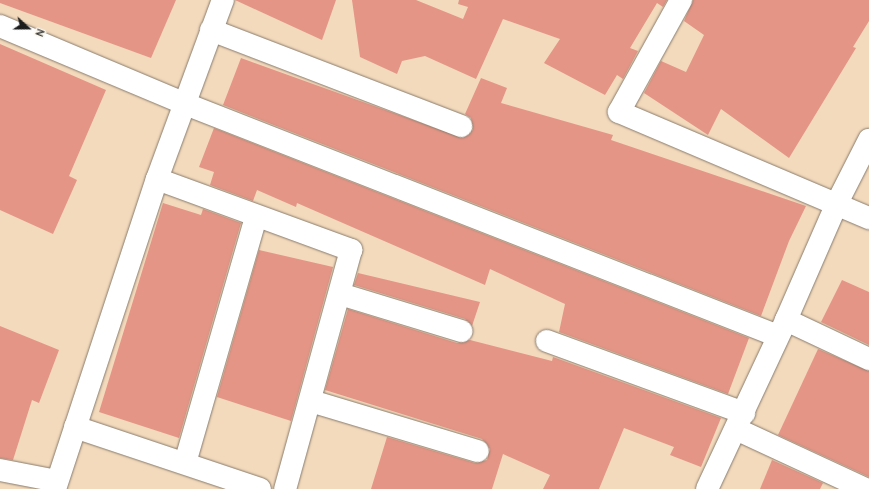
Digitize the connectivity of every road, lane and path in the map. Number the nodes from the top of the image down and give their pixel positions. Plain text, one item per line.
1 (223, 0) edge
2 (681, 0) edge
3 (0, 26) edge
4 (211, 30) junction
5 (183, 104) junction
6 (461, 126) dead end
7 (869, 140) edge
8 (157, 179) junction
9 (837, 203) junction
10 (256, 217) junction
11 (869, 218) edge
12 (340, 294) junction
13 (782, 328) junction
14 (461, 331) dead end
15 (547, 341) dead end
16 (869, 359) edge
17 (311, 401) junction
18 (740, 421) junction
19 (75, 427) junction
20 (478, 451) dead end
21 (185, 463) junction
22 (0, 470) edge
23 (56, 485) edge
24 (260, 489) edge
25 (285, 489) edge
26 (707, 489) edge
27 (865, 489) edge

1 - 4 street
2 - 9 street
3 - 5 street
4 - 5 street
4 - 6 street
5 - 8 street
5 - 13 street
7 - 9 street
8 - 10 street
8 - 19 street
9 - 11 street
9 - 13 street
10 - 12 street
10 - 21 street
12 - 14 street
12 - 17 street
13 - 16 street
13 - 18 street
15 - 18 street
17 - 20 street
17 - 25 street
18 - 26 street
18 - 27 street
19 - 21 street
19 - 23 street
21 - 24 street
22 - 23 street

